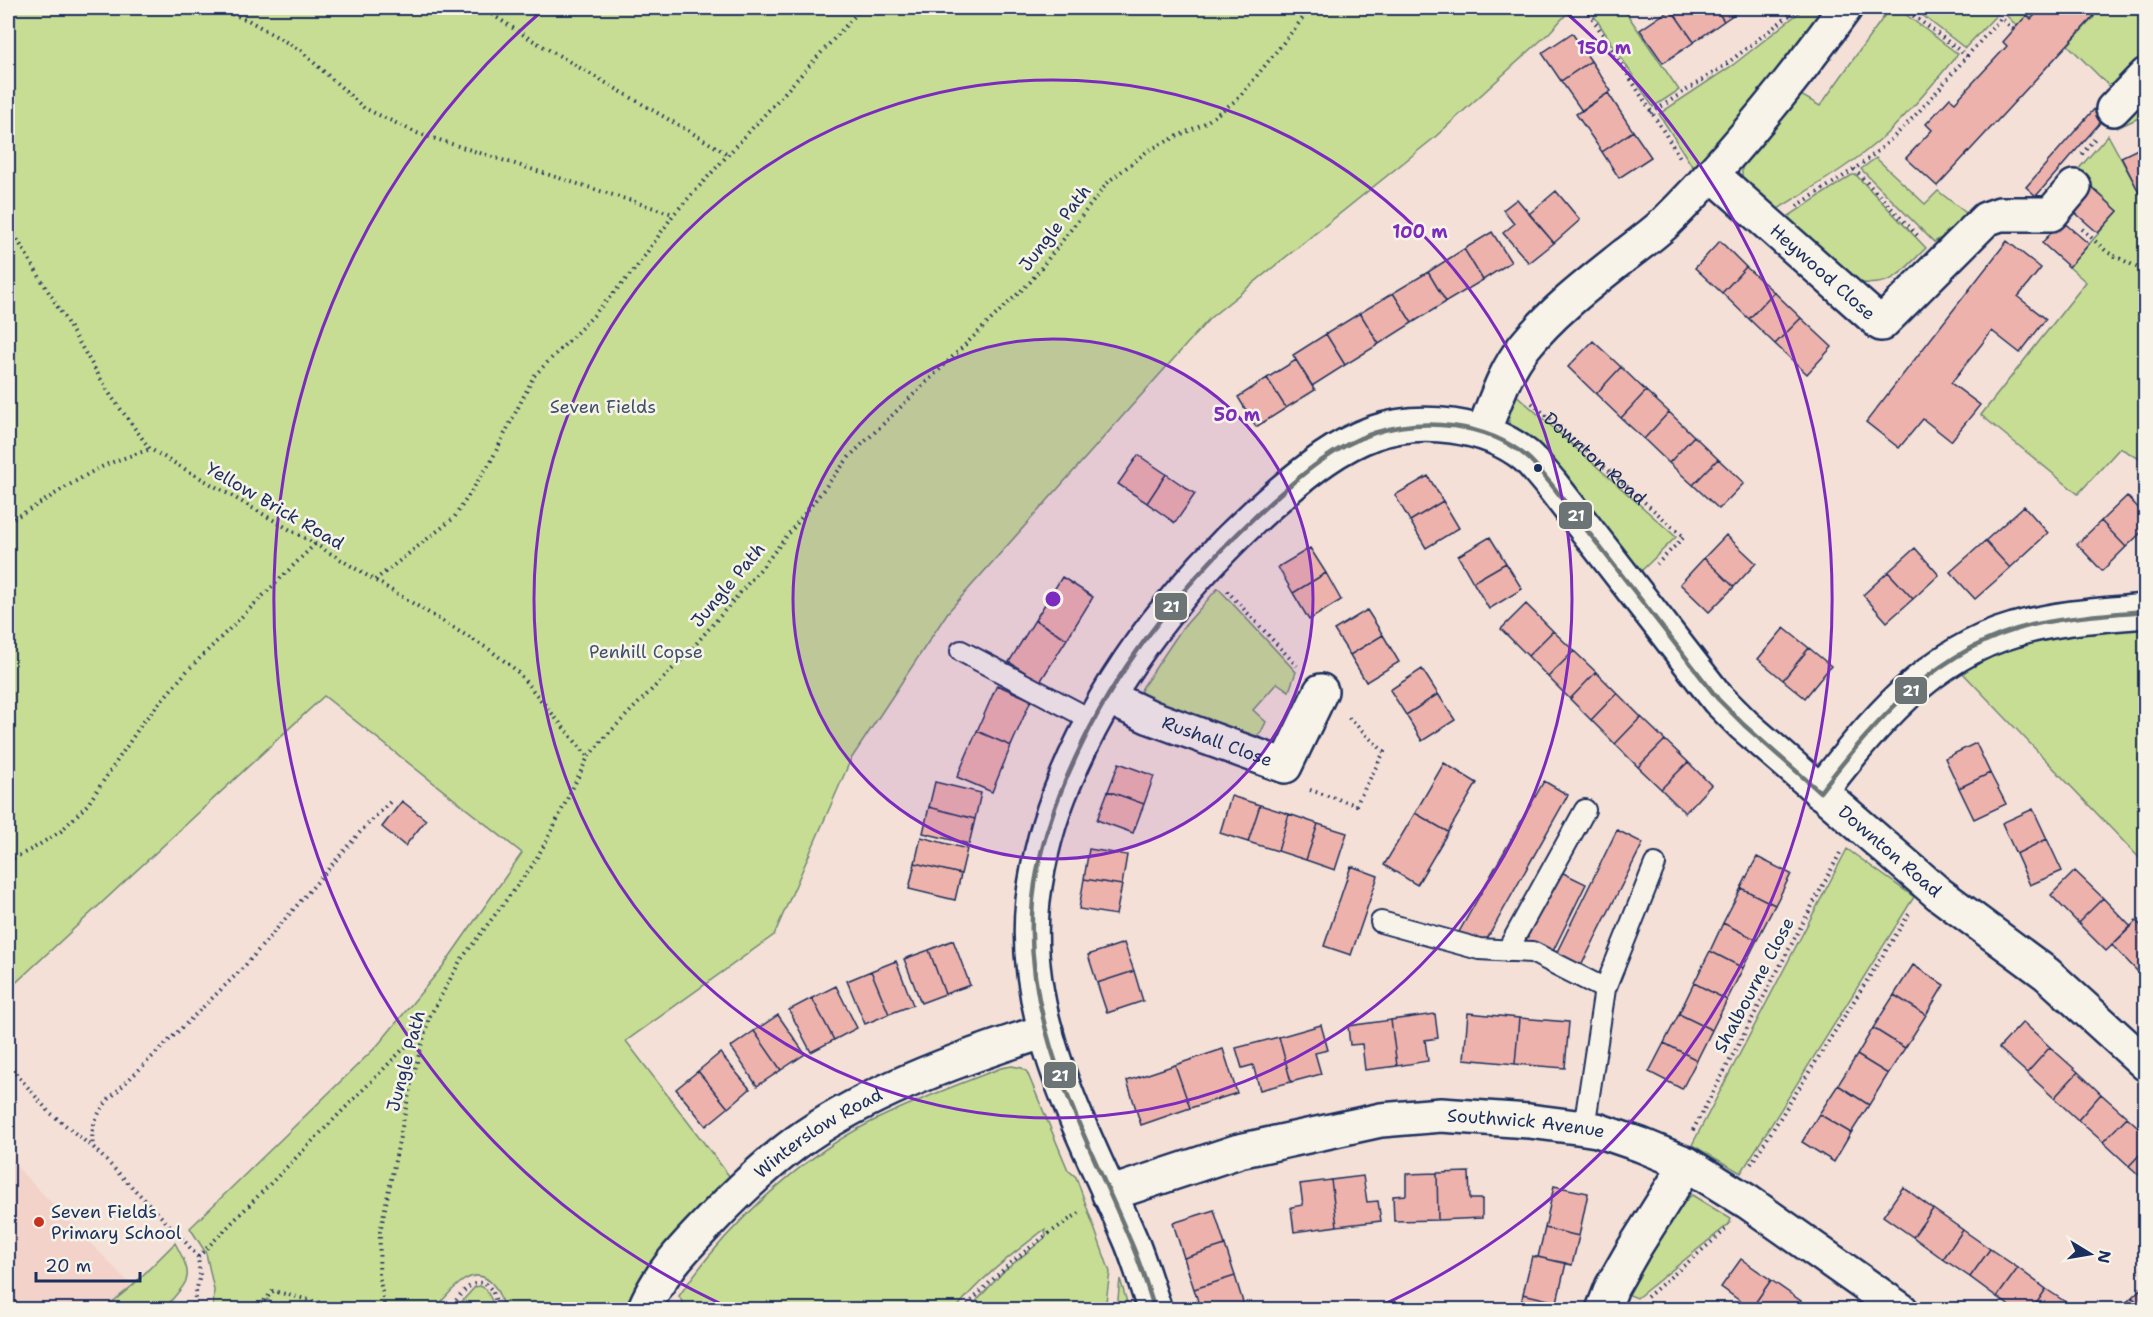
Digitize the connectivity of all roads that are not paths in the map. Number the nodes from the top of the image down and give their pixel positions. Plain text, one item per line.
1 (1845, 8) edge
2 (2145, 75) edge
3 (2113, 109) road end
4 (1706, 182) junction
5 (2066, 197) road end
6 (1484, 432) junction
7 (2145, 611) edge
8 (961, 651) dead end
9 (1321, 691) dead end
10 (1101, 709) junction
11 (1820, 792) junction
12 (1585, 810) dead end
13 (1656, 864) dead end
14 (1381, 922) dead end
15 (1507, 951) junction
16 (1605, 989) junction
17 (1046, 1031) junction
18 (2145, 1064) edge
19 (1584, 1128) junction
20 (1682, 1162) junction
21 (1110, 1194) junction
22 (644, 1310) edge
23 (1155, 1310) edge
24 (1603, 1310) edge
25 (1901, 1310) edge

1 - 4 street
2 - 3 street
4 - 5 street, Heywood Close
4 - 6 street
6 - 10 street, Downton Road
6 - 11 street, Downton Road
7 - 11 street
8 - 10 lane
9 - 10 street, Rushall Close
10 - 17 street, Downton Road
11 - 18 street, Downton Road
12 - 15 lane
13 - 16 lane
14 - 15 lane
15 - 16 lane
16 - 19 lane
17 - 21 street, Downton Road
17 - 22 street, Winterslow Road
19 - 20 street, Southwick Avenue
19 - 21 street, Southwick Avenue
20 - 24 street
20 - 25 street, Southwick Avenue
21 - 23 street, Downton Road

